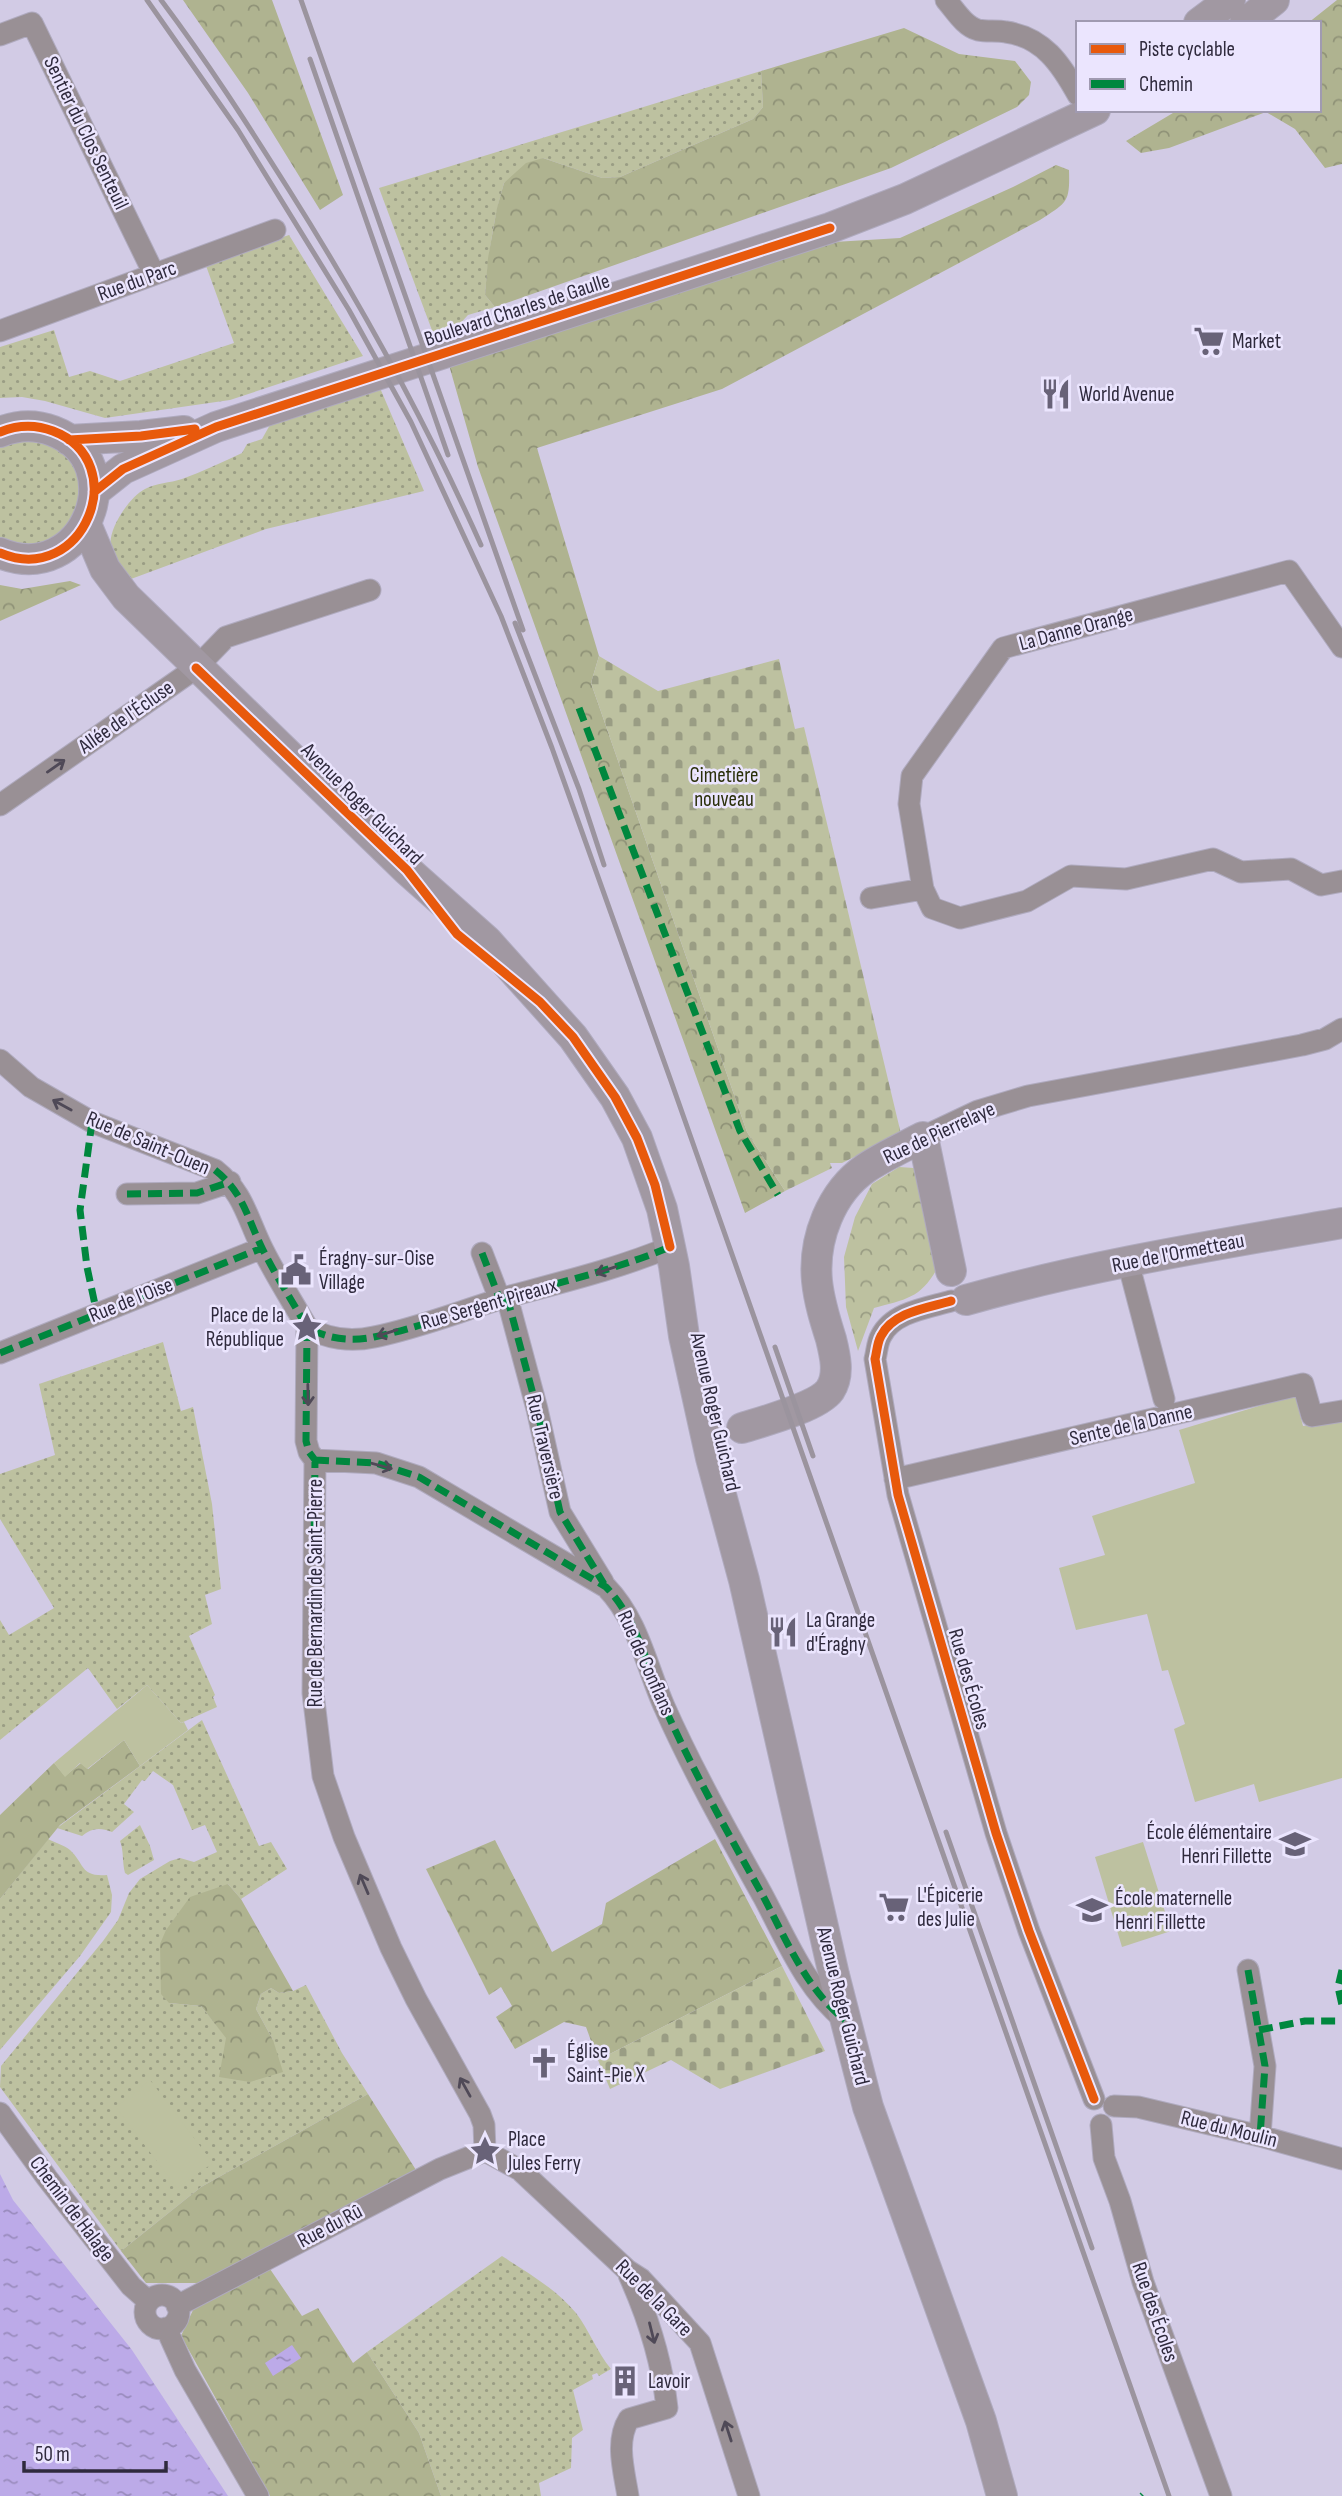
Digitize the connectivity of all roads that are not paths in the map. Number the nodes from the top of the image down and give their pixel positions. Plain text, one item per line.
1 (946, 0) edge
2 (1230, 0) edge
3 (1274, 0) edge
4 (1202, 21) edge
5 (1248, 21) edge
6 (0, 35) edge
7 (1076, 91) edge
8 (1079, 112) edge
9 (275, 230) dead end
10 (154, 274) junction
11 (0, 331) edge
12 (216, 427) junction
13 (1, 431) edge
14 (69, 440) junction
15 (94, 492) junction
16 (86, 524) junction
17 (0, 553) edge
18 (53, 554) junction
19 (370, 590) dead end
20 (126, 597) junction
21 (1342, 646) edge
22 (196, 668) junction
23 (0, 805) edge
24 (1342, 881) edge
25 (923, 889) junction
26 (871, 898) dead end
27 (1342, 1029) edge
28 (0, 1060) edge
29 (923, 1137) junction
30 (230, 1182) junction
31 (127, 1194) dead end
32 (1342, 1223) edge
33 (670, 1247) junction
34 (262, 1248) junction
35 (482, 1254) dead end
36 (1128, 1262) junction
37 (960, 1287) junction
38 (504, 1298) junction
39 (307, 1327) junction
40 (0, 1353) edge
41 (1164, 1399) dead end
42 (1342, 1411) edge
43 (721, 1433) junction
44 (315, 1460) junction
45 (895, 1479) junction
46 (606, 1587) junction
47 (1248, 1970) dead end
48 (845, 2020) junction
49 (1104, 2103) junction
50 (0, 2113) edge
51 (1260, 2136) junction
52 (485, 2151) junction
53 (1342, 2159) edge
54 (627, 2270) junction
55 (148, 2301) junction
56 (177, 2306) junction
57 (166, 2328) junction
58 (1003, 2494) edge
59 (258, 2496) edge
60 (628, 2496) edge
61 (749, 2496) edge
62 (1222, 2496) edge

1 - 7 street
2 - 4 main road
3 - 5 main road
6 - 10 street, Sentier du Clos Senteuil
8 - 12 main road, Boulevard Charles de Gaulle
9 - 10 street, Rue du Parc
10 - 11 street, Rue du Parc
12 - 14 main road, Boulevard Charles de Gaulle
12 - 15 main road, Boulevard Charles de Gaulle
13 - 14 main road
14 - 15 main road
15 - 16 main road
16 - 18 main road
16 - 20 main road, Avenue Roger Guichard
17 - 18 main road
18 - 20 main road, Avenue Roger Guichard
19 - 22 street, Allée de l'Écluse
20 - 22 main road, Avenue Roger Guichard
21 - 25 street, La Danne Orange
23 -> 22 street, Allée de l'Écluse
22 - 33 main road, Avenue Roger Guichard
24 - 25 street
25 - 26 street
27 - 29 street, Rue de Pierrelaye
30 -> 28 street, Rue de Saint-Ouen
29 - 37 main road
29 - 43 main road, Rue de Pierrelaye
30 - 31 street
30 - 34 street, Rue de Saint-Ouen
32 - 36 main road, Rue de l'Ormetteau
33 -> 38 street, Rue Sergent Pireaux
33 - 43 main road, Avenue Roger Guichard
33 - 43 main road, Avenue Roger Guichard
34 - 39 street, Rue de Saint-Ouen
34 - 40 street, Rue de l'Oise
35 - 38 street, Rue Traversière
36 - 37 main road, Rue de l'Ormetteau
36 - 41 street, Sente de la Danne
37 - 45 street, Rue des Écoles
38 -> 39 street, Rue Sergent Pireaux
38 - 46 street, Rue Traversière
39 -> 44 street
42 - 45 street, Sente de la Danne
43 - 48 main road, Avenue Roger Guichard
44 -> 46 street, Rue de Conflans
52 -> 44 street, Rue de Bernardin de Saint-Pierre
45 - 49 street, Rue des Écoles
46 - 48 street, Rue de Conflans
47 - 51 street
48 - 58 main road, Avenue Roger Guichard
49 - 51 street, Rue du Moulin
49 - 62 street, Rue des Écoles
50 - 55 street, Chemin de Halage
51 - 53 street, Rue du Moulin
52 - 54 street, Rue de la Gare
52 - 56 street, Rue du Rû
54 -> 60 street
61 -> 54 street, Rue de la Gare
55 - 56 street
55 - 57 street
56 - 57 street
57 - 59 street

